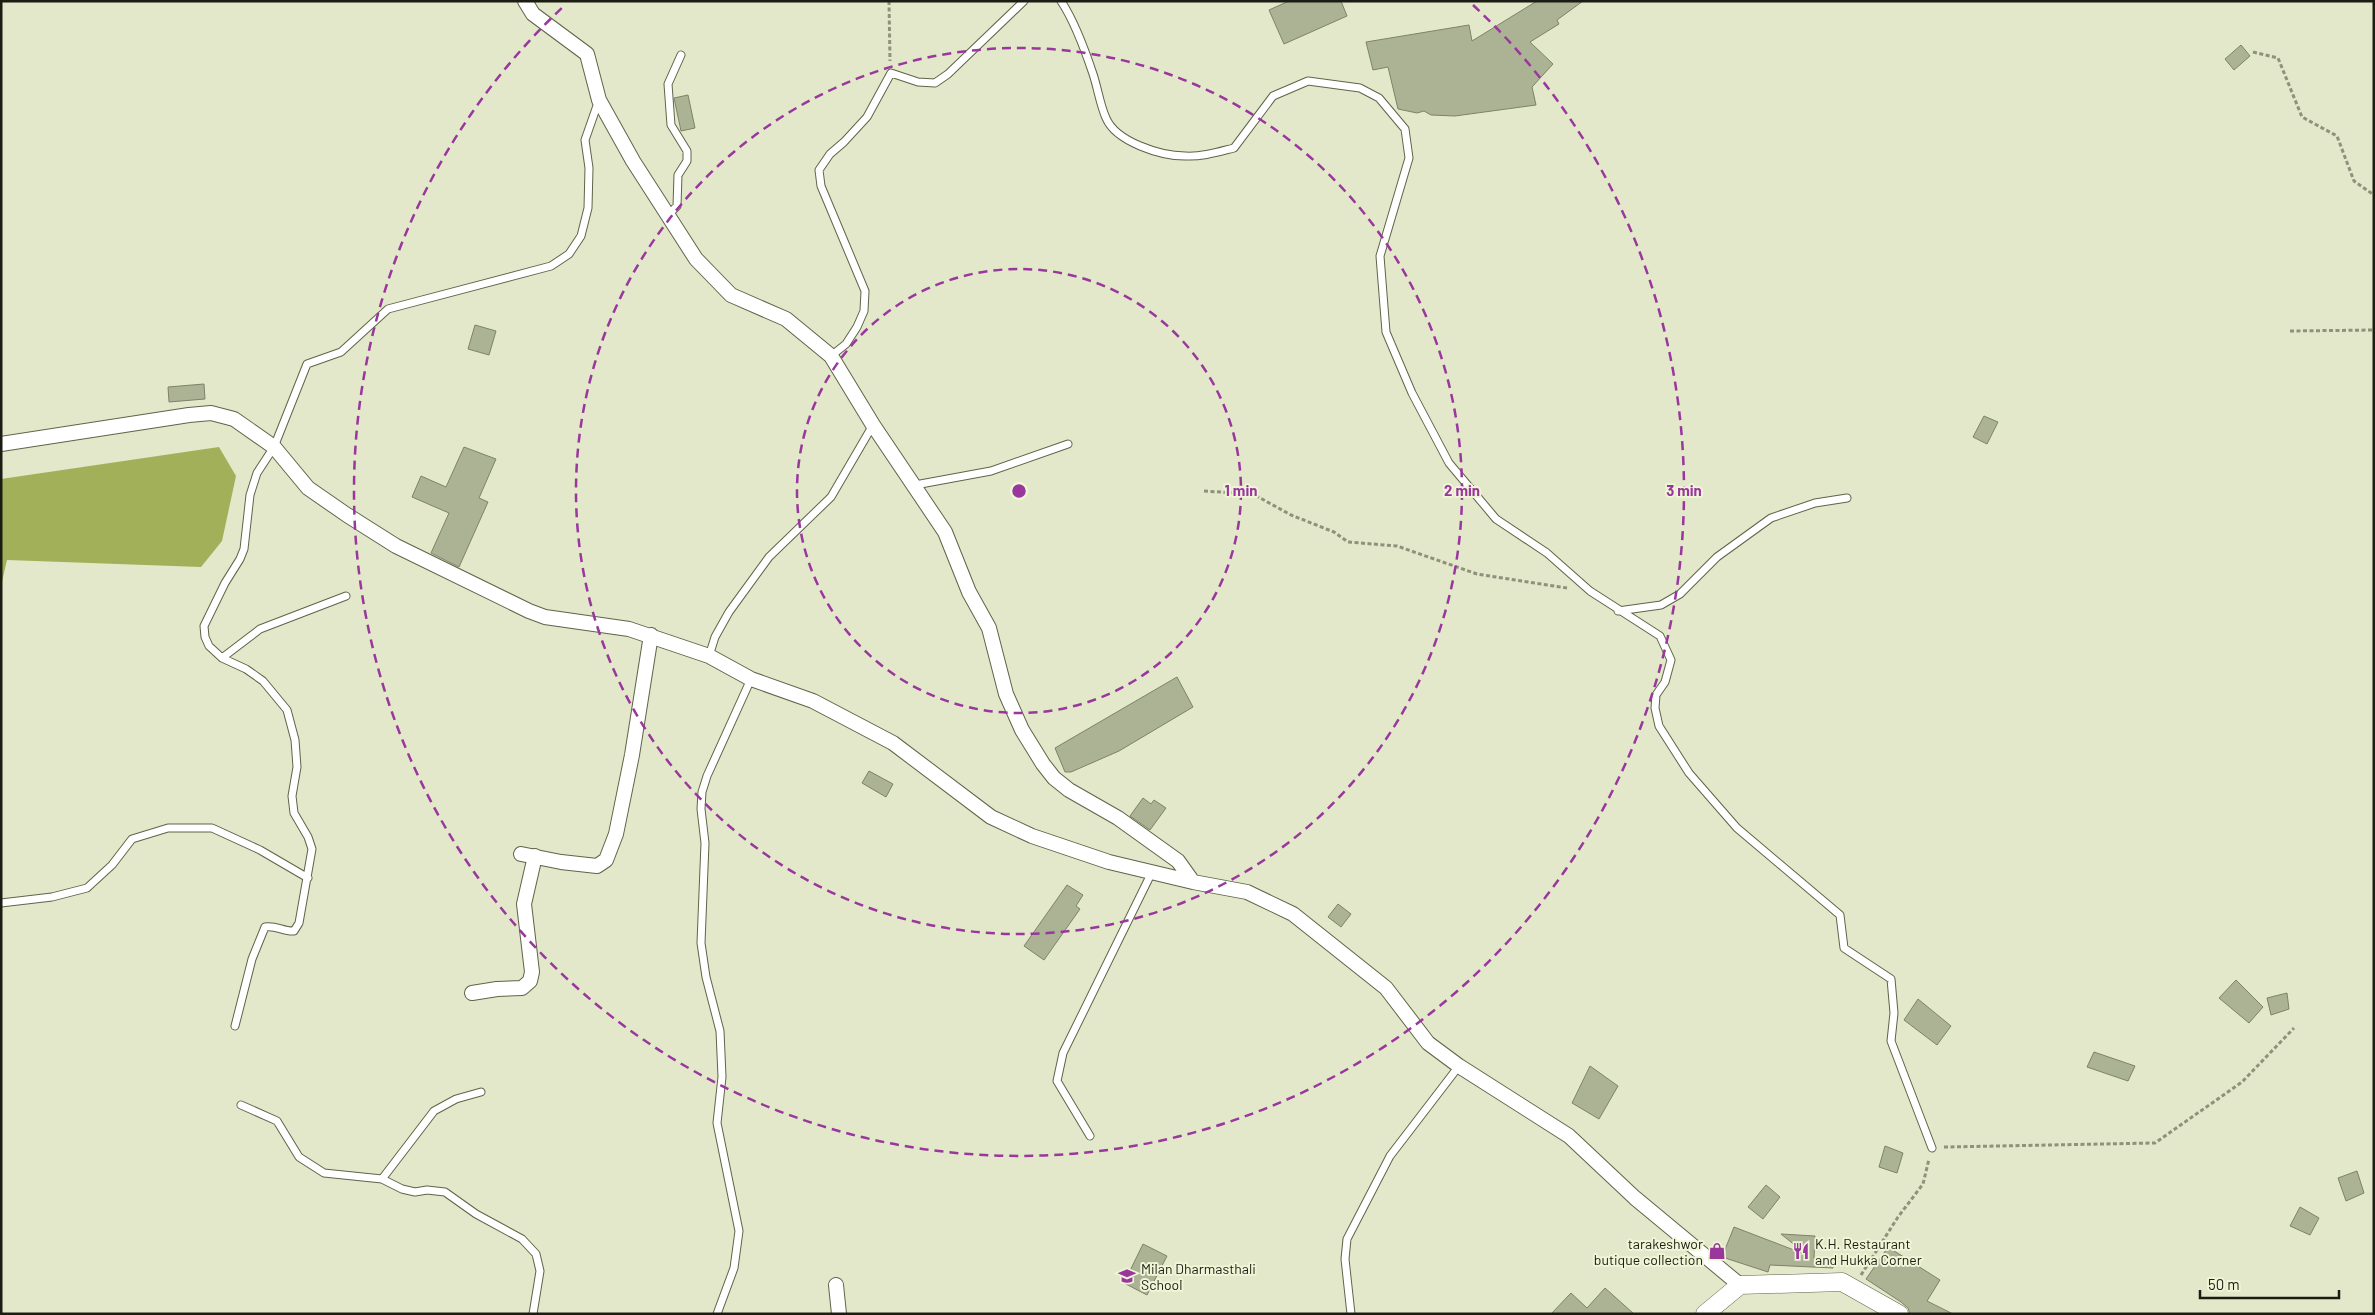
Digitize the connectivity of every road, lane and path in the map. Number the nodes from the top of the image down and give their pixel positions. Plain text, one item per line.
1 (525, 1) edge
2 (889, 1) edge
3 (1024, 1) edge
4 (1061, 1) edge
5 (2254, 52) dead end
6 (681, 55) dead end
7 (891, 73) junction
8 (599, 100) junction
9 (2374, 195) edge
10 (668, 215) junction
11 (2374, 330) edge
12 (2290, 331) dead end
13 (831, 356) junction
14 (873, 425) junction
15 (1, 444) edge
16 (1068, 444) dead end
17 (274, 447) junction
18 (915, 485) junction
19 (1204, 491) dead end
20 (1846, 498) dead end
21 (1590, 591) junction
22 (346, 596) dead end
23 (1618, 611) junction
24 (651, 635) junction
25 (709, 656) junction
26 (222, 658) junction
27 (752, 679) junction
28 (1152, 872) junction
29 (308, 878) junction
30 (1194, 882) junction
31 (1, 903) edge
32 (472, 993) dead end
33 (235, 1026) dead end
34 (2294, 1028) dead end
35 (1459, 1066) junction
36 (481, 1092) dead end
37 (241, 1105) dead end
38 (1090, 1136) dead end
39 (1932, 1148) junction
40 (382, 1179) junction
41 (836, 1285) dead end
42 (1740, 1285) junction
43 (1858, 1290) junction
44 (533, 1314) edge
45 (717, 1314) edge
46 (839, 1314) edge
47 (1351, 1314) edge
48 (1705, 1314) edge
49 (1899, 1314) edge

1 - 8 street
2 - 7 path
3 - 7 lane
4 - 21 lane
5 - 9 path
6 - 10 lane
7 - 13 lane
8 - 10 street
8 - 17 lane
10 - 13 street
11 - 12 path
13 - 14 street
14 - 18 street
14 - 25 lane
15 - 17 street
16 - 18 lane
17 - 24 street
17 - 26 lane
18 - 30 street
19 - 21 path
20 - 23 lane
21 - 23 lane
22 - 26 lane
23 - 39 lane
24 - 25 street
24 - 32 street
25 - 27 street
26 - 29 lane
27 - 28 street
27 - 45 lane
28 - 30 street
28 - 38 lane
29 - 31 lane
29 - 33 lane
30 - 35 street
34 - 39 path
35 - 42 street
35 - 47 lane
36 - 40 lane
37 - 40 lane
39 - 43 path
40 - 44 lane
41 - 46 street
42 - 43 street
42 - 48 street
43 - 49 street

